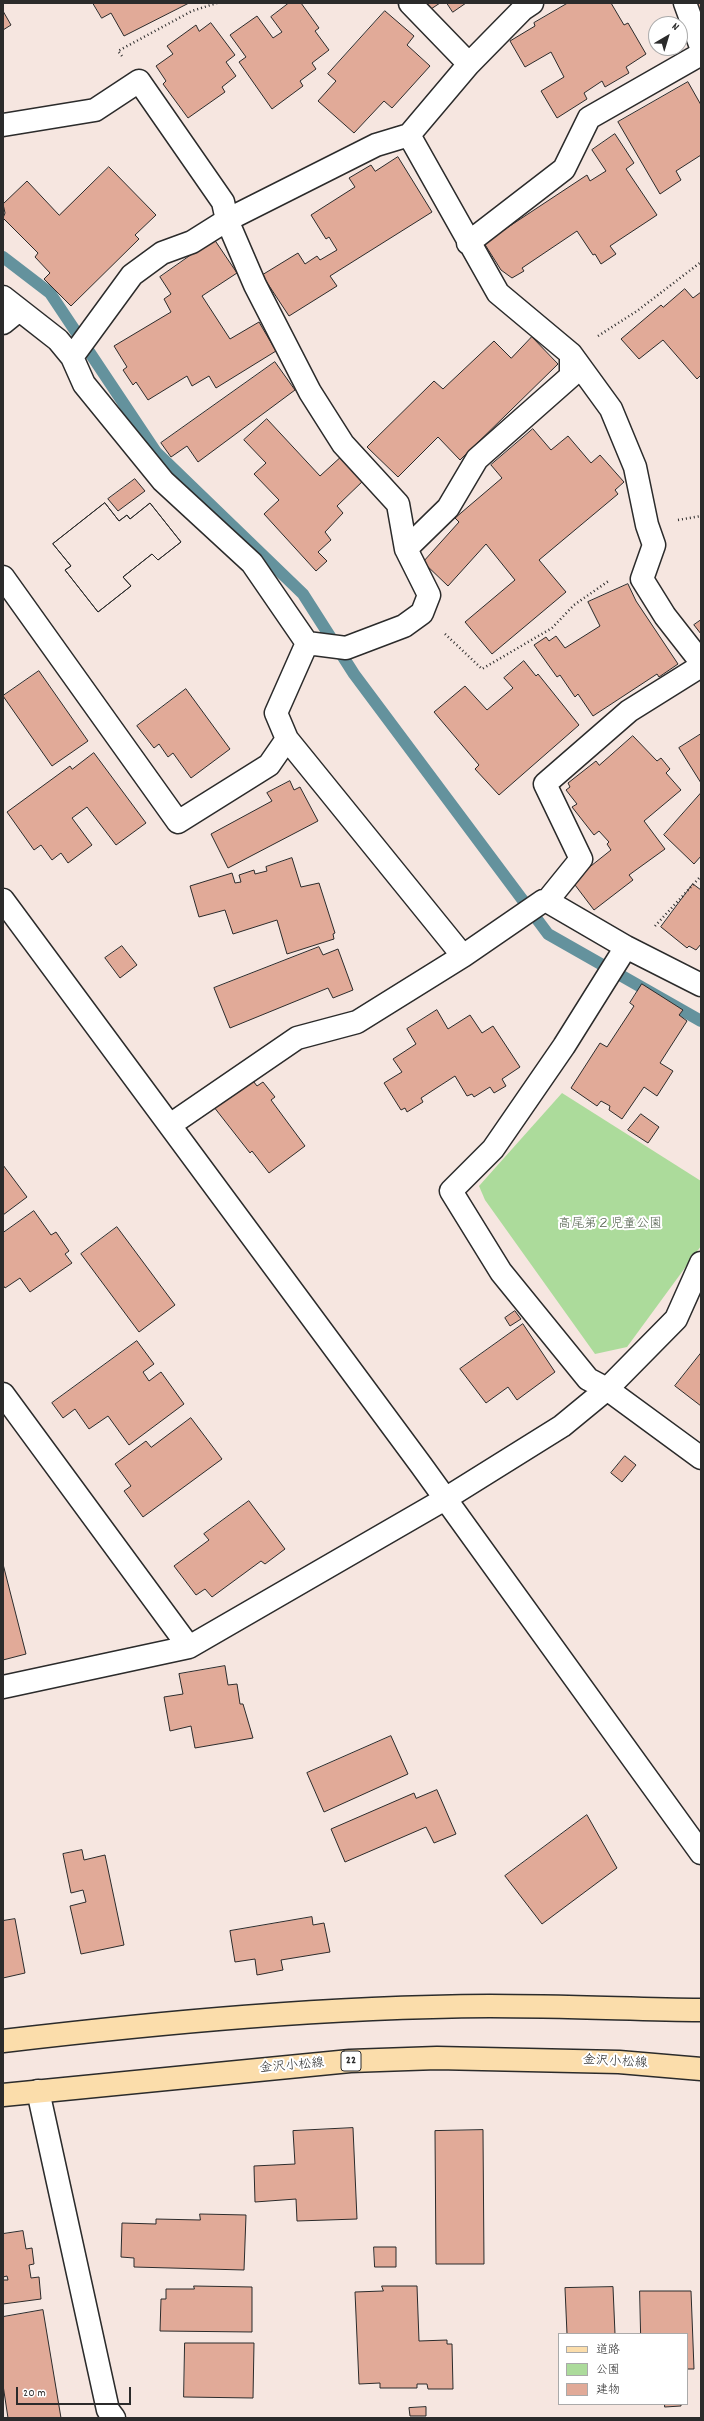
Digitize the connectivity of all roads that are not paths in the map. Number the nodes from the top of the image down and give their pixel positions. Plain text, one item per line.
1 (410, 3) edge
2 (532, 3) edge
3 (685, 3) edge
4 (701, 47) edge
5 (701, 54) edge
6 (469, 64) junction
7 (3, 125) edge
8 (409, 135) junction
9 (226, 220) junction
10 (468, 243) junction
11 (8, 310) edge
12 (571, 354) junction
13 (72, 357) junction
14 (406, 549) junction
15 (3, 577) edge
16 (307, 643) junction
17 (701, 662) edge
18 (701, 666) edge
19 (287, 739) junction
20 (3, 900) edge
21 (547, 901) junction
22 (626, 947) junction
23 (463, 956) junction
24 (701, 986) edge
25 (170, 1125) junction
26 (701, 1263) edge
27 (607, 1389) junction
28 (3, 1394) edge
29 (701, 1458) edge
30 (445, 1500) junction
31 (189, 1647) junction
32 (3, 1687) edge
33 (701, 1853) edge
34 (701, 2010) edge
35 (3, 2041) edge
36 (701, 2069) edge
37 (38, 2091) junction
38 (3, 2095) edge
39 (114, 2418) edge

1 - 6 street
2 - 6 street
3 - 4 street
5 - 10 street
6 - 8 street
7 - 9 street
8 - 9 street
8 - 10 street
9 - 13 street
9 - 14 street
10 - 12 street
11 - 13 street
12 - 14 street
12 - 17 street
13 - 16 street
14 - 16 street
15 - 19 street
16 - 19 street
18 - 21 street
19 - 23 street
20 - 25 street
21 - 22 street
21 - 23 street
22 - 24 street
22 - 27 street
23 - 25 street
25 - 30 street
26 - 27 street
27 - 29 street
27 - 30 street
28 - 31 street
30 - 31 street
30 - 33 street
31 - 32 street
34 - 35 main road
36 - 37 main road, 金沢小松線 / 22
37 - 38 main road, 金沢小松線 / 22
37 - 39 street

